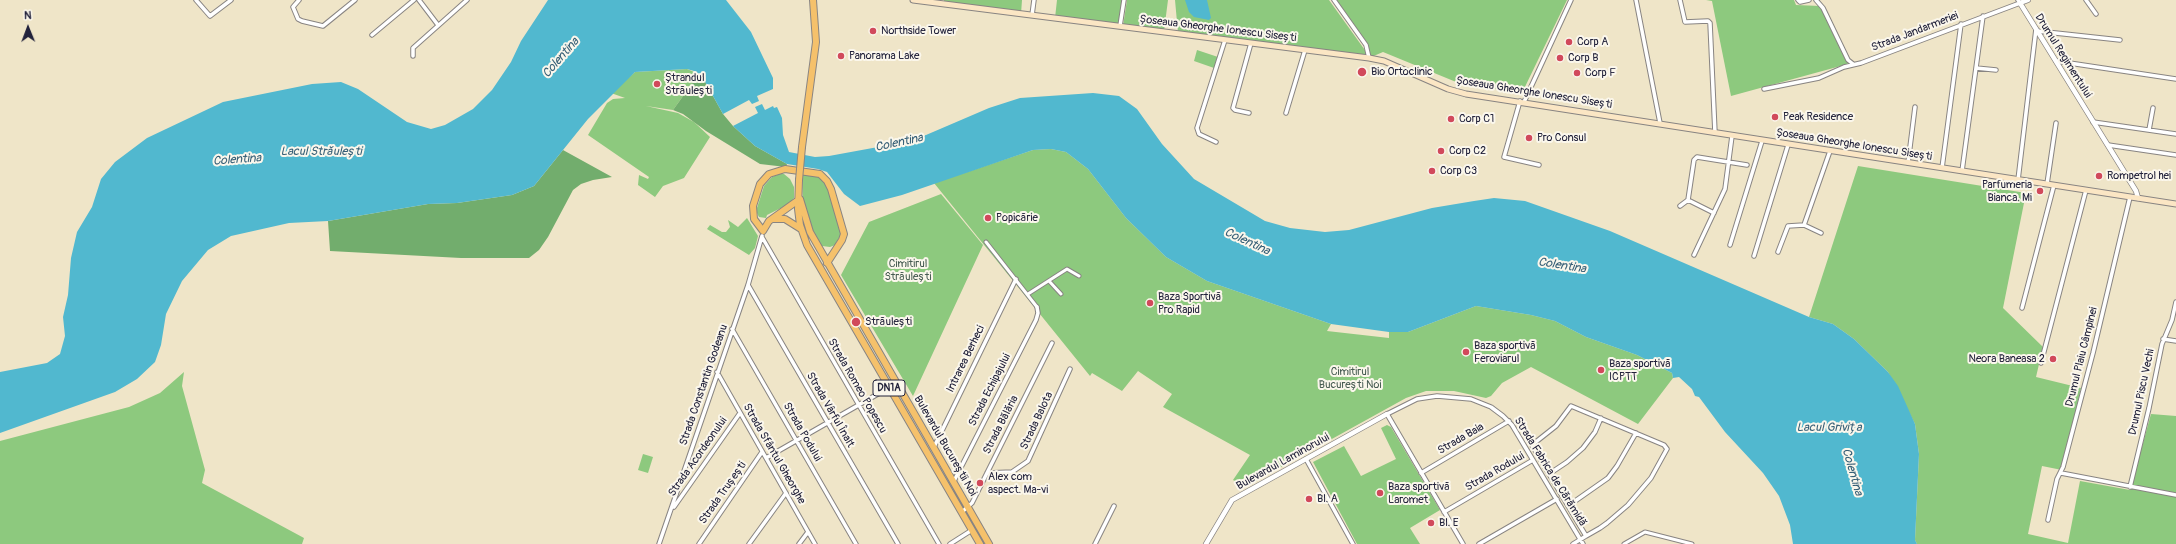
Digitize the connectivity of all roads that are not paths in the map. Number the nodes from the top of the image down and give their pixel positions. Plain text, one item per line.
1 (196, 0) edge
2 (231, 0) edge
3 (299, 0) edge
4 (355, 0) edge
5 (414, 0) edge
6 (419, 0) edge
7 (467, 0) edge
8 (813, 0) edge
9 (913, 0) edge
10 (1034, 0) edge
11 (1124, 0) edge
12 (1334, 0) edge
13 (1571, 0) edge
14 (1636, 0) edge
15 (1680, 0) edge
16 (1798, 0) edge
17 (1809, 0) edge
18 (1816, 0) edge
19 (2028, 0) edge
20 (2086, 0) edge
21 (944, 2) edge
22 (2019, 2) edge
23 (2096, 14) dead end
24 (1032, 15) junction
25 (1983, 16) junction
26 (1961, 24) junction
27 (438, 25) junction
28 (1120, 26) junction
29 (2036, 30) junction
30 (372, 35) dead end
31 (1225, 40) junction
32 (2120, 40) dead end
33 (1252, 43) junction
34 (1305, 50) junction
35 (413, 56) dead end
36 (1369, 58) junction
37 (2056, 61) junction
38 (1854, 64) junction
39 (1976, 68) junction
40 (1996, 70) dead end
41 (2176, 79) edge
42 (1764, 89) dead end
43 (1522, 102) junction
44 (1915, 108) dead end
45 (2153, 108) dead end
46 (1249, 113) dead end
47 (1286, 113) dead end
48 (2093, 122) junction
49 (1660, 123) junction
50 (2056, 123) dead end
51 (2150, 130) junction
52 (1715, 133) junction
53 (2176, 134) edge
54 (1732, 136) junction
55 (1762, 141) junction
56 (1216, 142) dead end
57 (1788, 145) junction
58 (2108, 145) junction
59 (1830, 151) junction
60 (2176, 155) edge
61 (1728, 162) junction
62 (1908, 163) junction
63 (1538, 165) dead end
64 (1748, 165) dead end
65 (1942, 168) junction
66 (1962, 171) junction
67 (2018, 180) junction
68 (2047, 184) junction
69 (2054, 185) junction
70 (798, 187) junction
71 (2086, 190) junction
72 (2130, 197) junction
73 (2138, 198) junction
74 (1688, 200) junction
75 (797, 201) junction
76 (2176, 204) edge
77 (1680, 206) dead end
78 (1714, 212) junction
79 (772, 219) junction
80 (1804, 225) junction
81 (801, 229) junction
82 (1821, 233) dead end
83 (762, 234) junction
84 (986, 242) dead end
85 (1730, 245) dead end
86 (835, 249) junction
87 (820, 250) junction
88 (1778, 252) dead end
89 (1694, 255) dead end
90 (1754, 256) dead end
91 (827, 263) junction
92 (1079, 276) dead end
93 (1016, 279) junction
94 (1049, 281) junction
95 (748, 285) junction
96 (1028, 294) junction
97 (1061, 294) dead end
98 (2176, 302) edge
99 (1037, 307) joint
100 (2022, 308) dead end
101 (732, 329) junction
102 (2163, 339) junction
103 (2176, 341) edge
104 (1052, 343) dead end
105 (2041, 362) dead end
106 (1070, 369) dead end
107 (717, 372) junction
108 (897, 383) junction
109 (889, 388) junction
110 (857, 405) junction
111 (740, 413) junction
112 (1387, 414) junction
113 (1601, 418) junction
114 (1509, 421) junction
115 (827, 422) junction
116 (1636, 433) junction
117 (796, 440) junction
118 (934, 447) junction
119 (762, 452) junction
120 (766, 458) junction
121 (1306, 459) junction
122 (1533, 460) junction
123 (987, 473) junction
124 (1421, 473) junction
125 (2061, 473) junction
126 (1549, 474) junction
127 (954, 481) junction
128 (2130, 487) junction
129 (786, 493) junction
130 (2176, 495) edge
131 (1557, 499) junction
132 (1114, 506) dead end
133 (1568, 506) junction
134 (968, 507) junction
135 (671, 511) junction
136 (962, 512) junction
137 (1444, 512) junction
138 (2048, 520) dead end
139 (972, 530) junction
140 (808, 532) junction
141 (1586, 536) junction
142 (1581, 539) junction
143 (660, 544) edge
144 (699, 544) edge
145 (749, 544) edge
146 (799, 544) edge
147 (815, 544) edge
148 (856, 544) edge
149 (898, 544) edge
150 (939, 544) edge
151 (950, 544) edge
152 (980, 544) edge
153 (989, 544) edge
154 (1095, 544) edge
155 (1206, 544) edge
156 (1353, 544) edge
157 (1463, 544) edge
158 (1479, 544) edge
159 (1573, 544) edge
160 (1583, 544) edge
161 (1624, 544) edge
162 (1692, 544) edge

1 - 2 street
3 - 4 street
5 - 30 street
6 - 27 street
7 - 27 street
8 - 70 main road, Bulevardul Bucureștii Noi / DN1A, bridge
9 - 21 main road, Șoseaua Gheorghe Ionescu Sisești
10 - 24 street
11 - 28 street
12 - 36 street
13 - 43 street
14 - 49 street
15 - 52 street
16 - 17 street
18 - 38 street
19 - 22 street, Strada Jandarmeriei
20 - 23 street
21 - 24 main road, Șoseaua Gheorghe Ionescu Sisești
22 - 25 street, Strada Jandarmeriei
22 - 29 street, Drumul Regimentului
24 - 28 main road, Șoseaua Gheorghe Ionescu Sisești
25 - 26 street, Strada Jandarmeriei
25 - 39 street
26 - 38 street, Strada Jandarmeriei
26 - 65 street, Șoseaua Gheorghe Ionescu Sisești
27 - 35 street
28 - 31 main road, Șoseaua Gheorghe Ionescu Sisești
29 - 32 street
29 - 37 street, Drumul Regimentului
29 - 67 street
31 - 33 main road, Șoseaua Gheorghe Ionescu Sisești
31 - 56 street
33 - 34 main road, Șoseaua Gheorghe Ionescu Sisești
33 - 46 street
34 - 36 main road, Șoseaua Gheorghe Ionescu Sisești
34 - 47 street
36 - 43 main road, Șoseaua Gheorghe Ionescu Sisești
37 - 41 street
37 - 48 street, Drumul Regimentului
38 - 42 street, Strada Jandarmeriei
39 - 40 street
39 - 66 street
43 - 49 main road, Șoseaua Gheorghe Ionescu Sisești
43 - 63 street
44 - 62 street
45 - 51 street
48 - 51 street
48 - 58 street, Drumul Regimentului
49 - 52 main road, Șoseaua Gheorghe Ionescu Sisești
50 - 68 street
51 - 53 street
52 - 54 main road, Șoseaua Gheorghe Ionescu Sisești
54 - 55 main road, Șoseaua Gheorghe Ionescu Sisești
54 - 61 street
55 - 57 main road, Șoseaua Gheorghe Ionescu Sisești
55 - 85 street
57 - 59 main road, Șoseaua Gheorghe Ionescu Sisești
57 - 90 street
58 - 60 street
58 - 73 street, Drumul Regimentului
59 - 62 main road, Șoseaua Gheorghe Ionescu Sisești
59 - 80 street
61 - 64 street
61 - 74 street
61 - 78 street
62 - 65 main road, Șoseaua Gheorghe Ionescu Sisești
65 - 66 main road, Șoseaua Gheorghe Ionescu Sisești
66 - 67 main road, Șoseaua Gheorghe Ionescu Sisești
67 - 68 main road, Șoseaua Gheorghe Ionescu Sisești
68 - 69 main road, Șoseaua Gheorghe Ionescu Sisești
69 - 71 main road, Șoseaua Gheorghe Ionescu Sisești
69 - 100 street
70 - 75 main road, Bulevardul Bucureștii Noi
70 - 87 main road, Bulevardul Bucureștii Noi / DN1A
71 - 72 main road, Șoseaua Gheorghe Ionescu Sisești
71 - 105 street
72 - 73 main road, Șoseaua Gheorghe Ionescu Sisești
72 - 125 street, Drumul Plaiu Câmpinei
73 - 76 main road, Șoseaua Gheorghe Ionescu Sisești
74 - 77 street
74 - 78 street
75 - 79 main road
75 - 81 main road, Bulevardul Bucureștii Noi / DN1A
78 - 89 street
79 - 81 main road
79 - 83 main road
80 - 82 street
80 - 88 street
81 - 109 main road, Bulevardul Bucureștii Noi / DN1A
83 - 86 main road
83 - 95 street, Strada Constantin Godeanu
83 - 110 street, Strada Romeo Popescu
84 - 93 street
86 - 87 main road
86 - 91 main road
87 - 91 main road, Bulevardul Bucureștii Noi / DN1A
91 - 108 main road, Bulevardul Bucureștii Noi / DN1A
92 - 94 street
93 - 96 street
93 - 118 street, Intrarea Berheci
94 - 96 street
94 - 97 street
95 - 101 street, Strada Constantin Godeanu
95 - 115 street, Strada Vârful Înalt
96 - 99 street
98 - 102 street, Drumul Piscu Vechi
99 - 127 street, Strada Echipajului
101 - 107 street, Strada Constantin Godeanu
101 - 117 street, Strada Podului
102 - 103 street
102 - 128 street, Drumul Piscu Vechi
104 - 123 street, Strada Bălăria
106 - 123 street, Strada Balota
107 - 111 street, Strada Sfântul Gheorghe
107 - 135 street, Strada Constantin Godeanu
108 - 109 street
108 - 118 main road, Bulevardul Bucureștii Noi / DN1A
109 - 110 street
109 - 136 main road, Bulevardul Bucureștii Noi / DN1A
110 - 115 street
110 - 150 street, Strada Romeo Popescu
111 - 119 street, Strada Sfântul Gheorghe
111 - 135 street, Strada Acordeonului
112 - 114 street, Strada Fabrica de Cărămidă
112 - 121 street, Bulevardul Laminorului
112 - 124 street
113 - 116 street
113 - 126 street
113 - 126 street, Strada Fabrica de Cărămidă
114 - 122 street, Strada Fabrica de Cărămidă
114 - 124 street, Strada Baia
115 - 117 street
115 - 149 street, Strada Vârful Înalt
116 - 133 street
116 - 141 street
117 - 120 street
117 - 148 street, Strada Podului
118 - 127 main road, Bulevardul Bucureștii Noi / DN1A
119 - 120 street, Strada Sfântul Gheorghe
119 - 144 street, Strada Trușești
120 - 129 street, Strada Sfântul Gheorghe
121 - 155 street, Bulevardul Laminorului
121 - 156 street
122 - 131 street, Strada Fabrica de Cărămidă
122 - 137 street, Strada Rodului
123 - 134 street, Strada Bălăria
124 - 137 street
125 - 128 street
125 - 138 street, Drumul Plaiu Câmpinei
126 - 133 street, Strada Fabrica de Cărămidă
127 - 134 main road, Bulevardul Bucureștii Noi / DN1A
128 - 130 street
129 - 140 street, Strada Sfântul Gheorghe
129 - 145 street
131 - 142 street, Strada Fabrica de Cărămidă
131 - 158 street
132 - 154 street
133 - 141 street, Strada Fabrica de Cărămidă
134 - 136 street, Strada Bălăria
134 - 153 main road, Bulevardul Bucureștii Noi / DN1A
135 - 143 street, Strada Constantin Godeanu
136 - 139 main road, Bulevardul Bucureștii Noi / DN1A
137 - 157 street
139 - 151 street
139 - 152 main road, Bulevardul Bucureștii Noi / DN1A
140 - 146 street
140 - 147 street, Strada Sfântul Gheorghe
141 - 142 street
142 - 159 street
142 - 160 street, Strada Fabrica de Cărămidă
161 - 162 street

